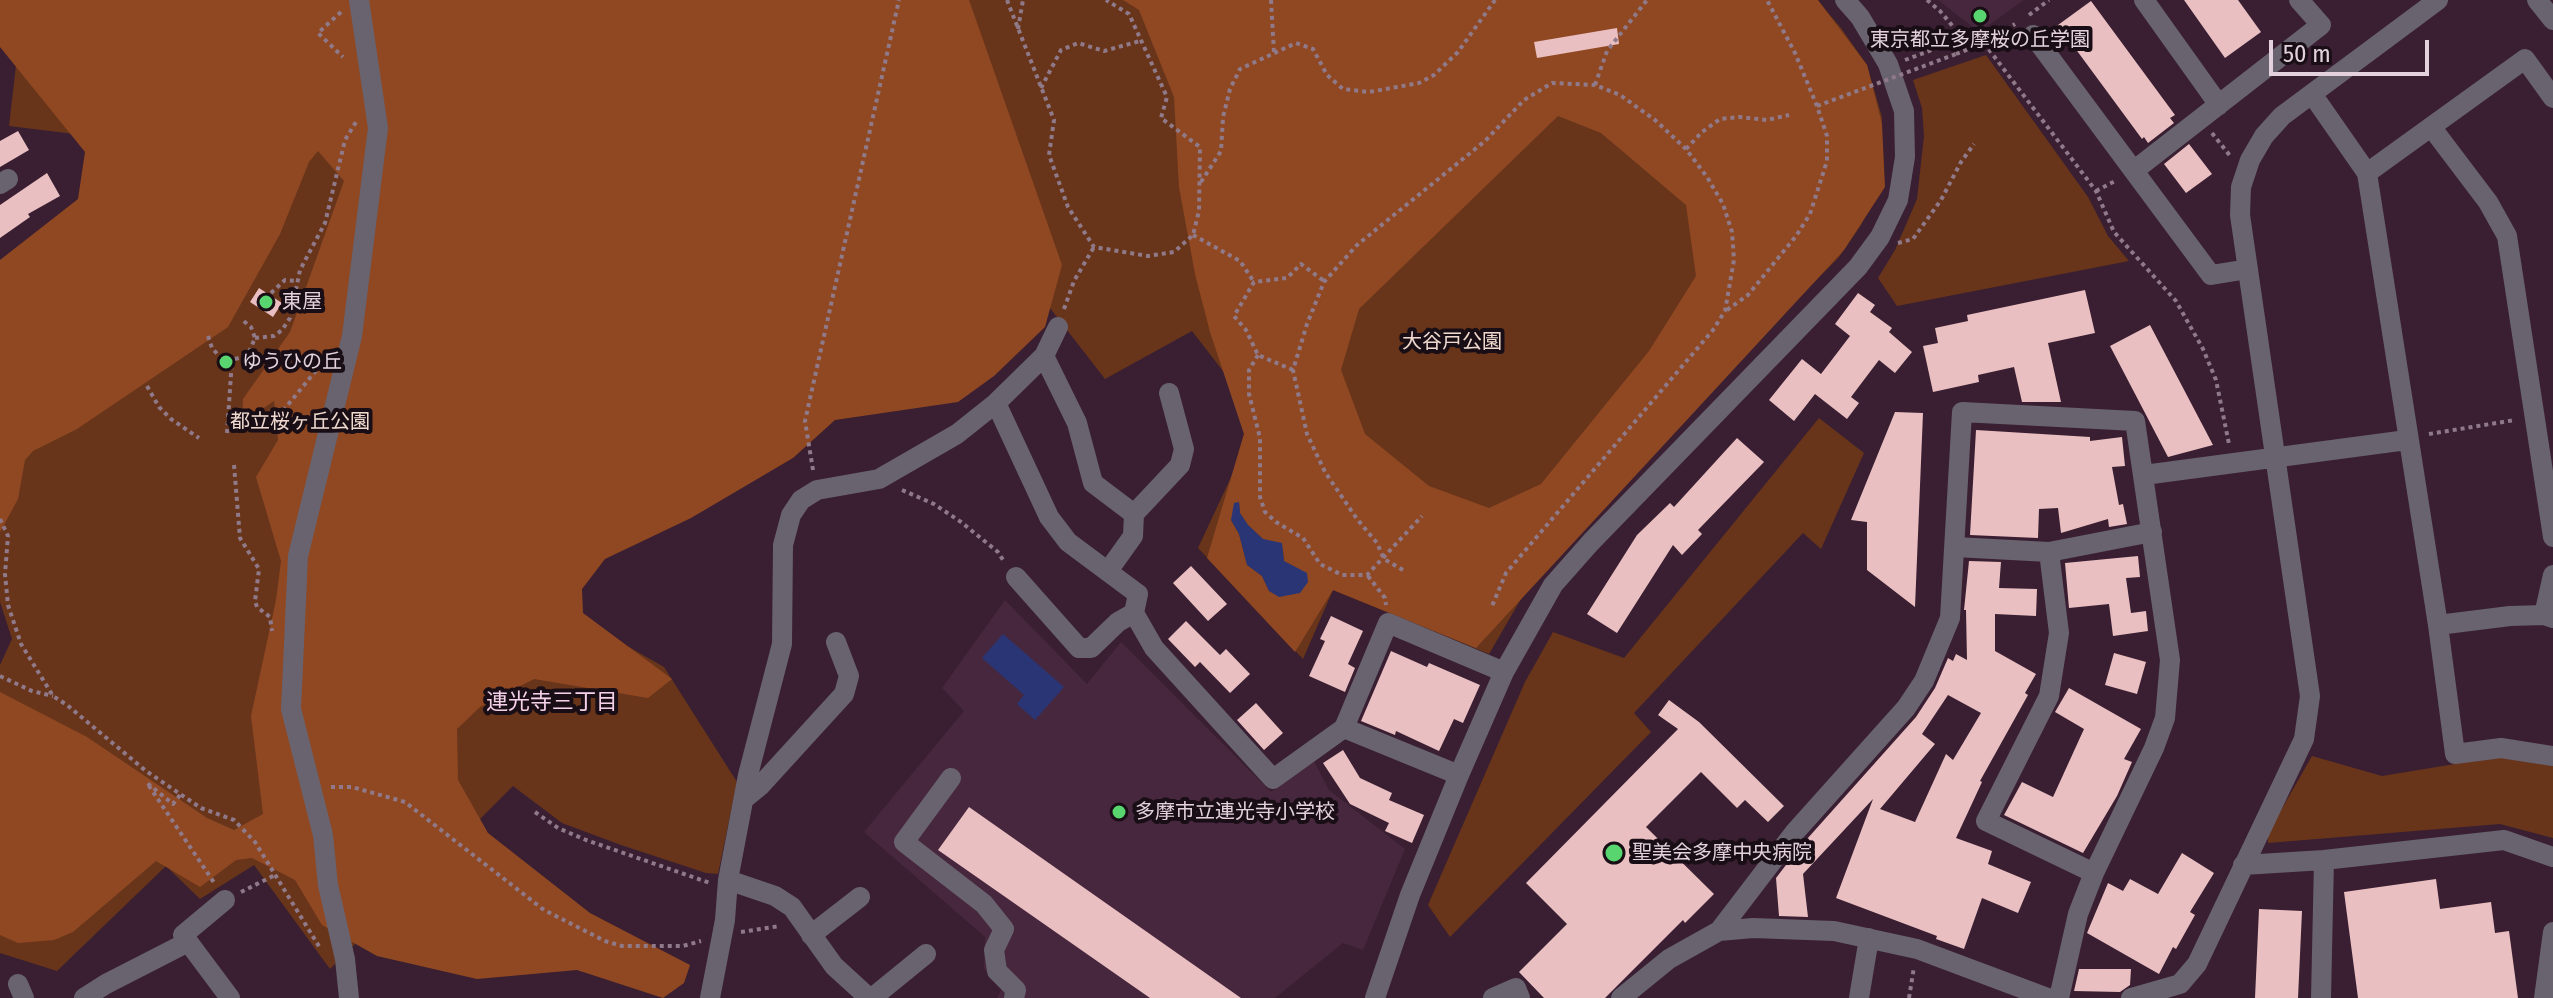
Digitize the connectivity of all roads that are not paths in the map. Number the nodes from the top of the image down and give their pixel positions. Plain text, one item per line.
1 (359, 0) edge
2 (1845, 0) edge
3 (2144, 0) edge
4 (2299, 0) edge
5 (2438, 0) edge
6 (2537, 0) edge
7 (2553, 20) edge
8 (2033, 35) dead end
9 (2312, 94) junction
10 (2553, 98) edge
11 (2219, 105) junction
12 (2432, 128) junction
13 (2136, 169) junction
14 (2367, 173) junction
15 (2248, 269) junction
16 (1058, 327) road end
17 (1044, 356) junction
18 (1169, 393) dead end
19 (996, 403) junction
20 (2407, 440) junction
21 (2276, 459) junction
22 (2144, 475) junction
23 (1134, 514) junction
24 (2152, 532) junction
25 (2553, 537) edge
26 (1955, 547) junction
27 (2049, 552) junction
28 (1108, 571) junction
29 (2553, 575) edge
30 (1016, 577) road end
31 (1134, 613) junction
32 (2548, 616) edge
33 (2438, 625) junction
34 (836, 642) dead end
35 (1504, 672) junction
36 (1344, 728) junction
37 (2553, 756) edge
38 (1459, 775) junction
39 (951, 778) dead end
40 (744, 799) junction
41 (2553, 857) edge
42 (2324, 860) junction
43 (2243, 865) junction
44 (2094, 873) junction
45 (727, 886) junction
46 (860, 897) dead end
47 (225, 900) road end
48 (806, 929) junction
49 (1719, 931) junction
50 (2553, 933) edge
51 (185, 938) junction
52 (1869, 938) junction
53 (926, 954) dead end
54 (845, 990) edge
55 (2182, 991) edge
56 (84, 998) edge
57 (230, 998) edge
58 (349, 998) edge
59 (710, 998) edge
60 (870, 998) edge
61 (1014, 998) edge
62 (1375, 998) edge
63 (1493, 998) edge
64 (1520, 998) edge
65 (1621, 998) edge
66 (1859, 998) edge
67 (2048, 998) edge
68 (2059, 998) edge
69 (2131, 998) edge
70 (2321, 998) edge
71 (2544, 998) edge

1 - 58 street
2 - 35 street
3 - 11 street
4 - 11 street
5 - 9 street
6 - 7 street
8 - 13 street
9 - 14 street
9 - 15 street
10 - 12 street
11 - 13 street
12 - 14 street
12 - 25 street
13 - 15 street
14 - 20 street
15 - 21 street
16 - 17 street
17 - 19 street
17 - 23 street
18 - 23 street
19 - 28 street
19 - 40 street
20 - 21 street
20 - 33 street
21 - 22 street
21 - 43 street
22 - 24 street
22 - 26 street
23 - 28 street
24 - 27 street
24 - 44 street
26 - 27 street
26 - 49 street
27 - 44 street
28 - 31 street
29 - 32 street
30 - 31 street
31 - 36 street
32 - 33 street
33 - 37 street
34 - 40 street
35 - 36 street
35 - 38 street
36 - 38 street
38 - 62 street
39 - 61 street
40 - 45 street
41 - 42 street
42 - 43 street
42 - 70 street
43 - 55 street
44 - 68 street
45 - 48 street
45 - 59 street
46 - 48 street
47 - 51 street
48 - 54 street
49 - 52 street
49 - 65 street
50 - 71 street
51 - 56 street
51 - 57 street
52 - 66 street
52 - 67 street
53 - 60 street
54 - 60 street
55 - 69 street
63 - 64 street

